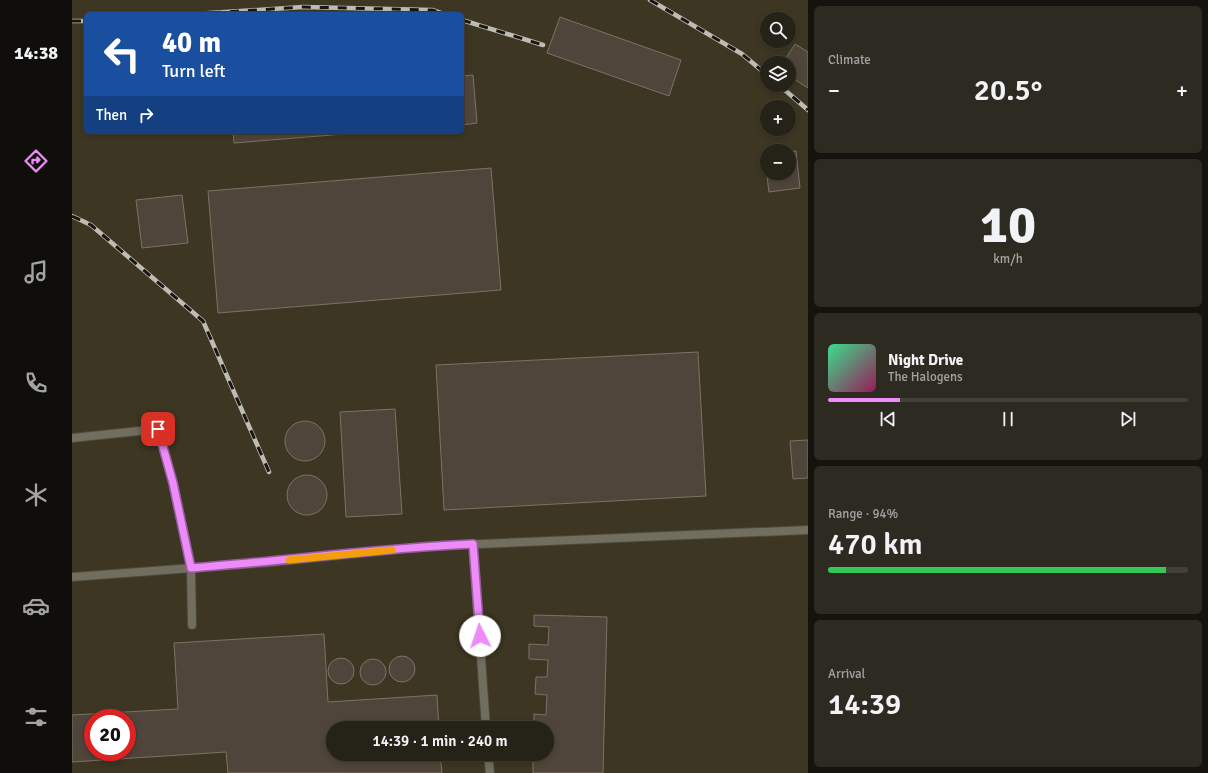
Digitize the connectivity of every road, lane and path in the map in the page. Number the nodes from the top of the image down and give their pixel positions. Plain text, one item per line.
1 (72, 438) edge
2 (808, 530) edge
3 (473, 544) junction
4 (191, 568) junction
5 (72, 577) edge
6 (192, 625) dead end
7 (486, 721) edge
8 (489, 761) edge
9 (490, 773) edge

1 - 4 lane
2 - 3 lane
3 - 4 lane
3 - 7 lane
4 - 5 lane
4 - 6 lane
8 - 9 lane

